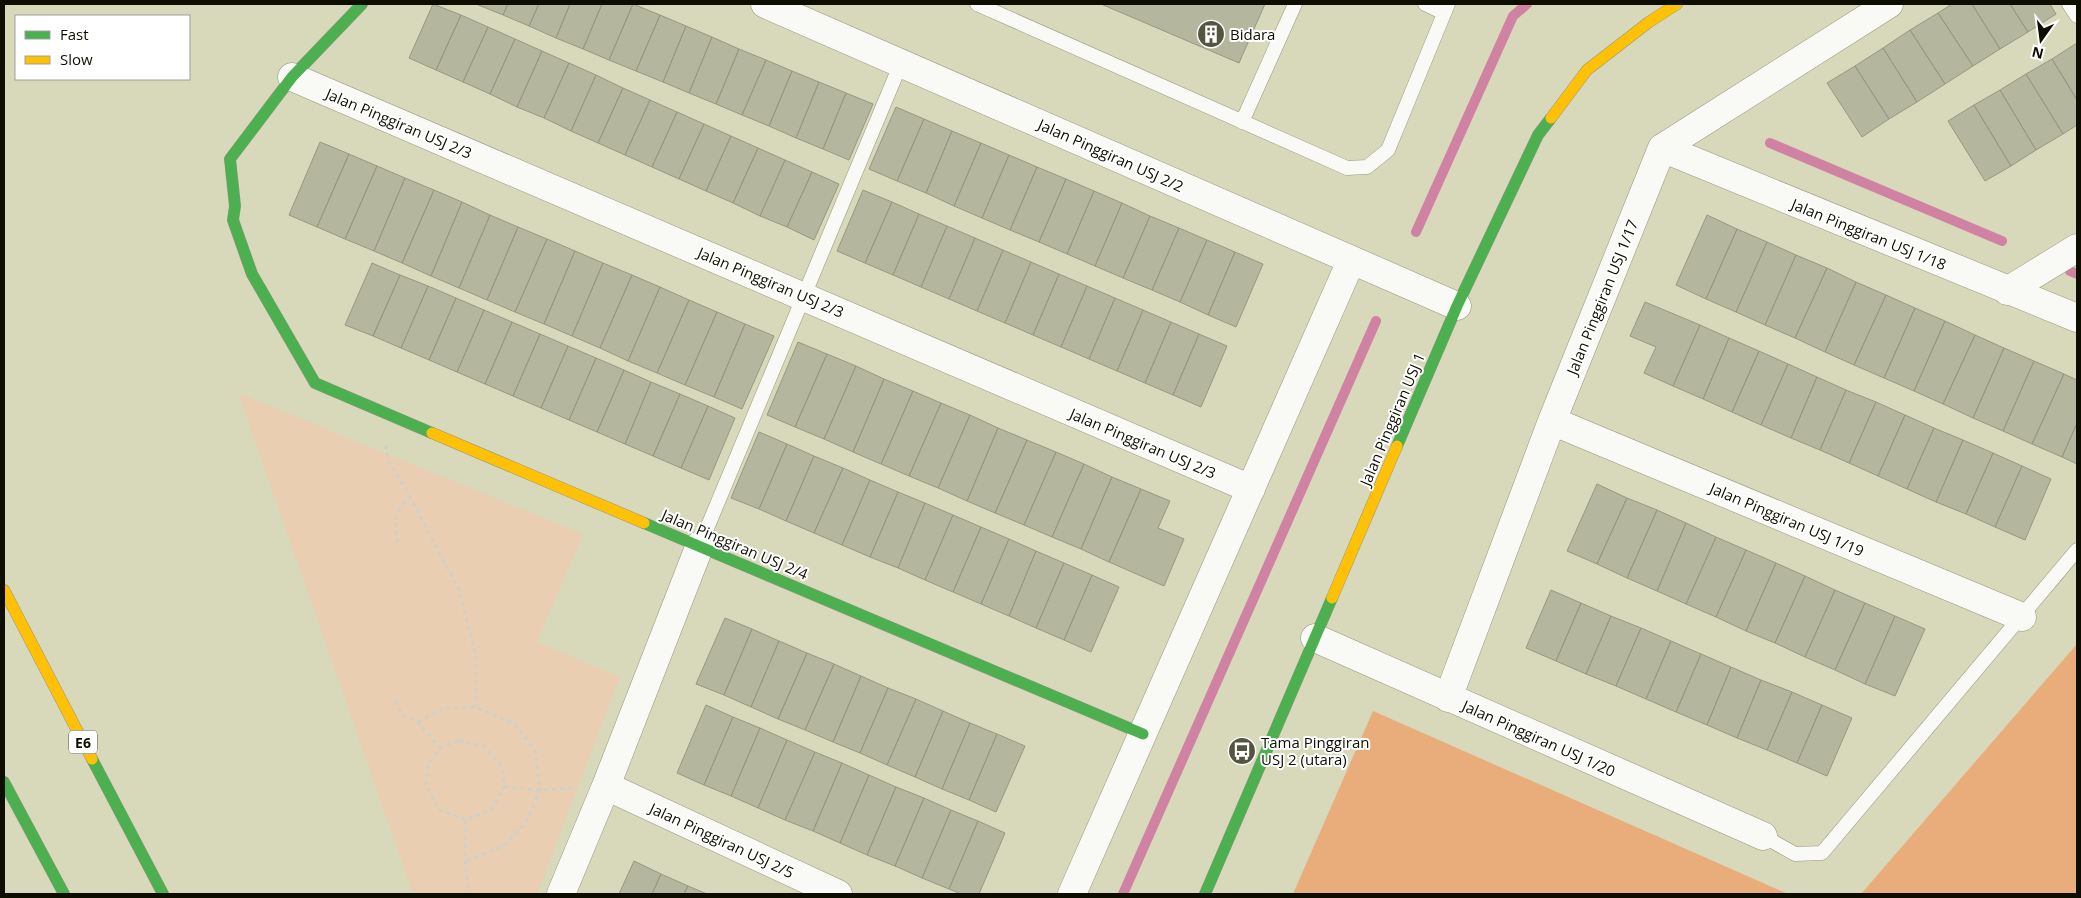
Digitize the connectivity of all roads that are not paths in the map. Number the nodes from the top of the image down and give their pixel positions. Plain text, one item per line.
1 (362, 4) edge
2 (765, 4) edge
3 (977, 4) edge
4 (1295, 4) edge
5 (1425, 4) edge
6 (1677, 4) edge
7 (1889, 4) edge
8 (2069, 4) edge
9 (1446, 8) edge
10 (2077, 16) edge
11 (901, 62) junction
12 (292, 77) junction
13 (1242, 122) junction
14 (1662, 148) junction
15 (2077, 248) edge
16 (1351, 261) junction
17 (2007, 291) junction
18 (804, 296) junction
19 (1457, 306) junction
20 (2077, 318) edge
21 (1552, 421) junction
22 (1250, 489) junction
23 (700, 545) junction
24 (2077, 550) edge
25 (4, 590) edge
26 (2022, 618) junction
27 (1315, 638) junction
28 (1448, 698) junction
29 (1143, 734) junction
30 (4, 782) edge
31 (606, 786) junction
32 (1763, 836) joint
33 (64, 894) edge
34 (163, 894) edge
35 (561, 894) edge
36 (838, 894) edge
37 (1072, 894) edge
38 (1205, 894) edge

1 - 12 main road
2 - 11 street, Jalan Pinggiran USJ 2/2
3 - 13 lane
4 - 13 lane
5 - 9 lane
6 - 19 main road, Jalan Pinggiran USJ 1
7 - 14 street
8 - 10 lane
9 - 13 lane
11 - 16 street, Jalan Pinggiran USJ 2/2
11 - 18 lane
12 - 18 street, Jalan Pinggiran USJ 2/3
12 - 23 main road, Jalan Pinggiran USJ 2/4
14 - 17 street, Jalan Pinggiran USJ 1/18
14 - 21 street, Jalan Pinggiran USJ 1/17
15 - 17 street
16 - 19 street, Jalan Pinggiran USJ 2/2
16 - 22 street
17 - 20 street, Jalan Pinggiran USJ 1/18
18 - 22 street, Jalan Pinggiran USJ 2/3
18 - 23 lane
19 - 27 main road, Jalan Pinggiran USJ 1
21 - 26 street, Jalan Pinggiran USJ 1/19
21 - 28 street, Jalan Pinggiran USJ 1/17
22 - 29 street
23 - 29 main road, Jalan Pinggiran USJ 2/4
23 - 31 street
24 - 26 lane
25 - 34 main road, E6
26 - 32 lane
27 - 28 street, Jalan Pinggiran USJ 1/20
27 - 38 main road, Jalan Pinggiran USJ 1
28 - 32 street, Jalan Pinggiran USJ 1/20
29 - 37 street
30 - 33 main road
31 - 35 street
31 - 36 street, Jalan Pinggiran USJ 2/5

